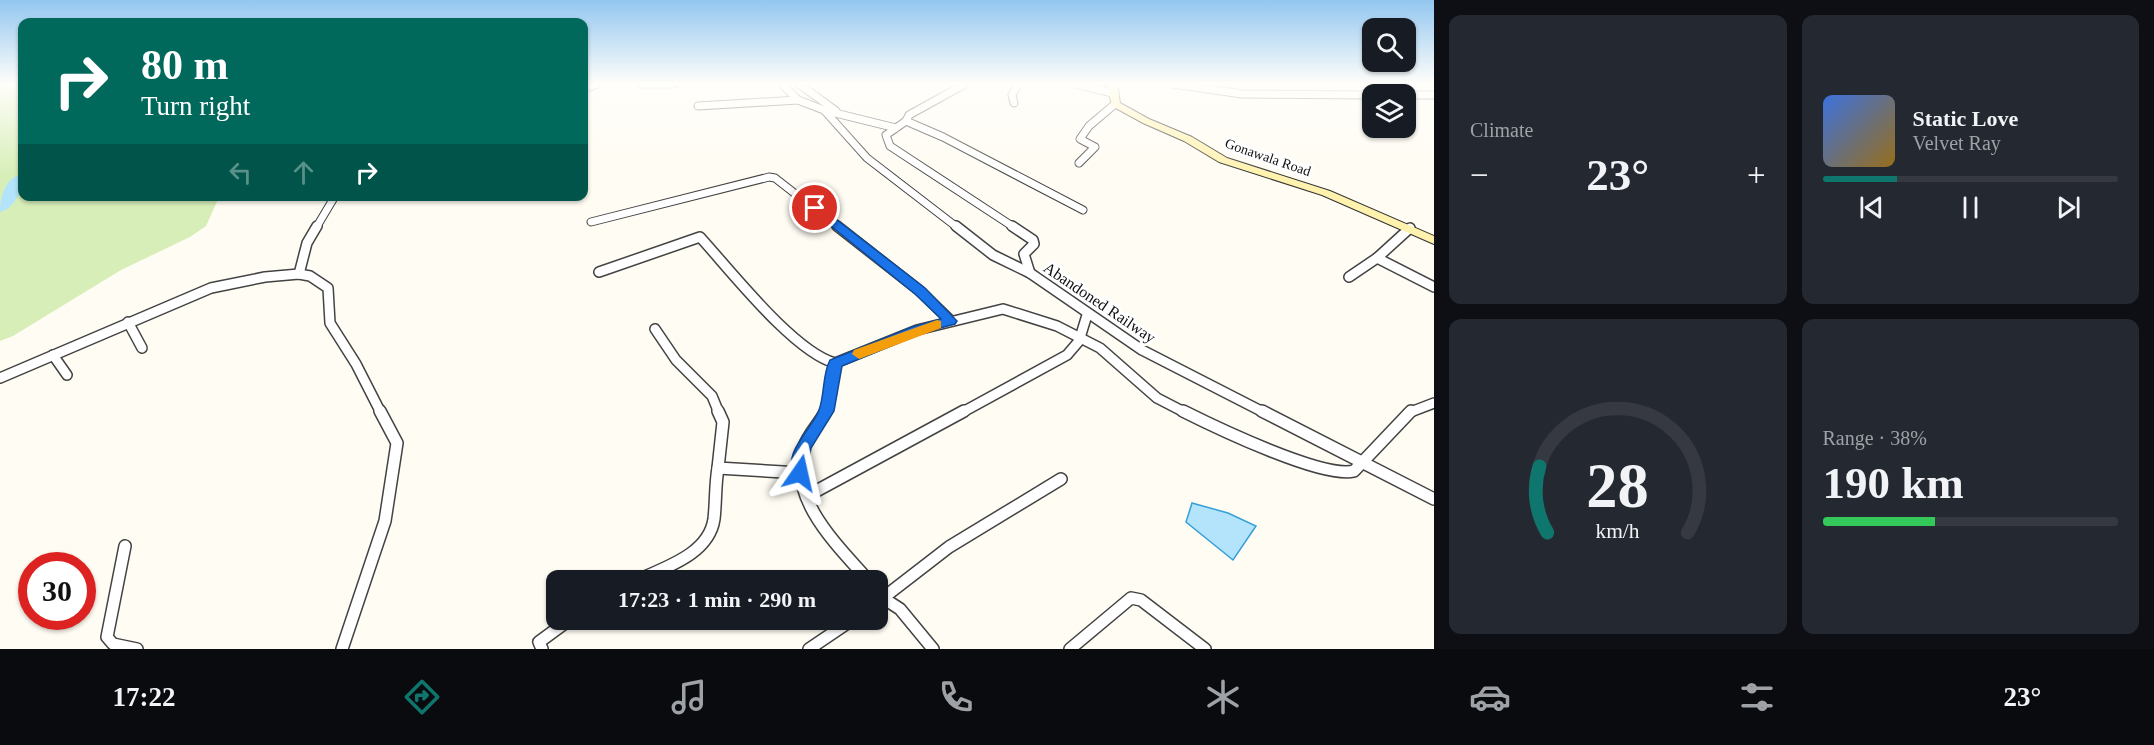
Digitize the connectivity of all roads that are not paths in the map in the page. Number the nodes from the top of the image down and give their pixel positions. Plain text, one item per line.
1 (828, 114) edge
2 (841, 114) edge
3 (910, 114) edge
4 (1103, 114) edge
5 (1133, 114) edge
6 (906, 121) junction
7 (896, 128) junction
8 (1079, 163) dead end
9 (332, 201) edge
10 (1083, 210) dead end
11 (591, 222) dead end
12 (1410, 228) junction
13 (1434, 240) edge
14 (1377, 258) junction
15 (599, 272) dead end
16 (1030, 273) junction
17 (299, 274) junction
18 (1349, 277) dead end
19 (1434, 287) edge
20 (1088, 315) junction
21 (951, 321) junction
22 (128, 322) junction
23 (655, 329) dead end
24 (1080, 337) junction
25 (142, 348) dead end
26 (53, 355) junction
27 (835, 363) junction
28 (67, 375) dead end
29 (0, 378) edge
30 (1434, 403) edge
31 (1362, 463) junction
32 (718, 468) junction
33 (800, 473) junction
34 (1061, 479) dead end
35 (807, 496) junction
36 (1434, 499) edge
37 (125, 546) dead end
38 (657, 570) edge
39 (859, 570) edge
40 (888, 591) edge
41 (888, 602) edge
42 (555, 630) edge
43 (837, 630) edge
44 (137, 649) edge
45 (342, 649) edge
46 (542, 649) edge
47 (809, 649) edge
48 (933, 649) edge
49 (1070, 649) edge
50 (1205, 649) edge

1 - 16 street, Abandoned Railway
2 - 7 street
3 - 6 street
4 - 8 street
5 - 12 street, Gonawala Road
6 - 7 street
6 - 10 street
7 - 16 street
9 - 17 street
11 - 21 street
12 - 13 street, Gonawala Road
12 - 14 street
14 - 18 street
14 - 19 street
15 - 27 street
16 - 20 street, Abandoned Railway
17 - 22 street
17 - 45 street
20 - 24 street
20 - 31 street, Abandoned Railway
21 - 24 street
21 - 27 street
22 - 25 street
22 - 26 street
23 - 32 street
24 - 31 street
24 - 35 street
26 - 28 street
26 - 29 street
27 - 33 street
30 - 31 street
31 - 36 street, Abandoned Railway
32 - 33 street
32 - 38 street
33 - 35 street
34 - 40 street
35 - 39 street
37 - 44 street
41 - 48 street
42 - 46 street
43 - 47 street
49 - 50 street

